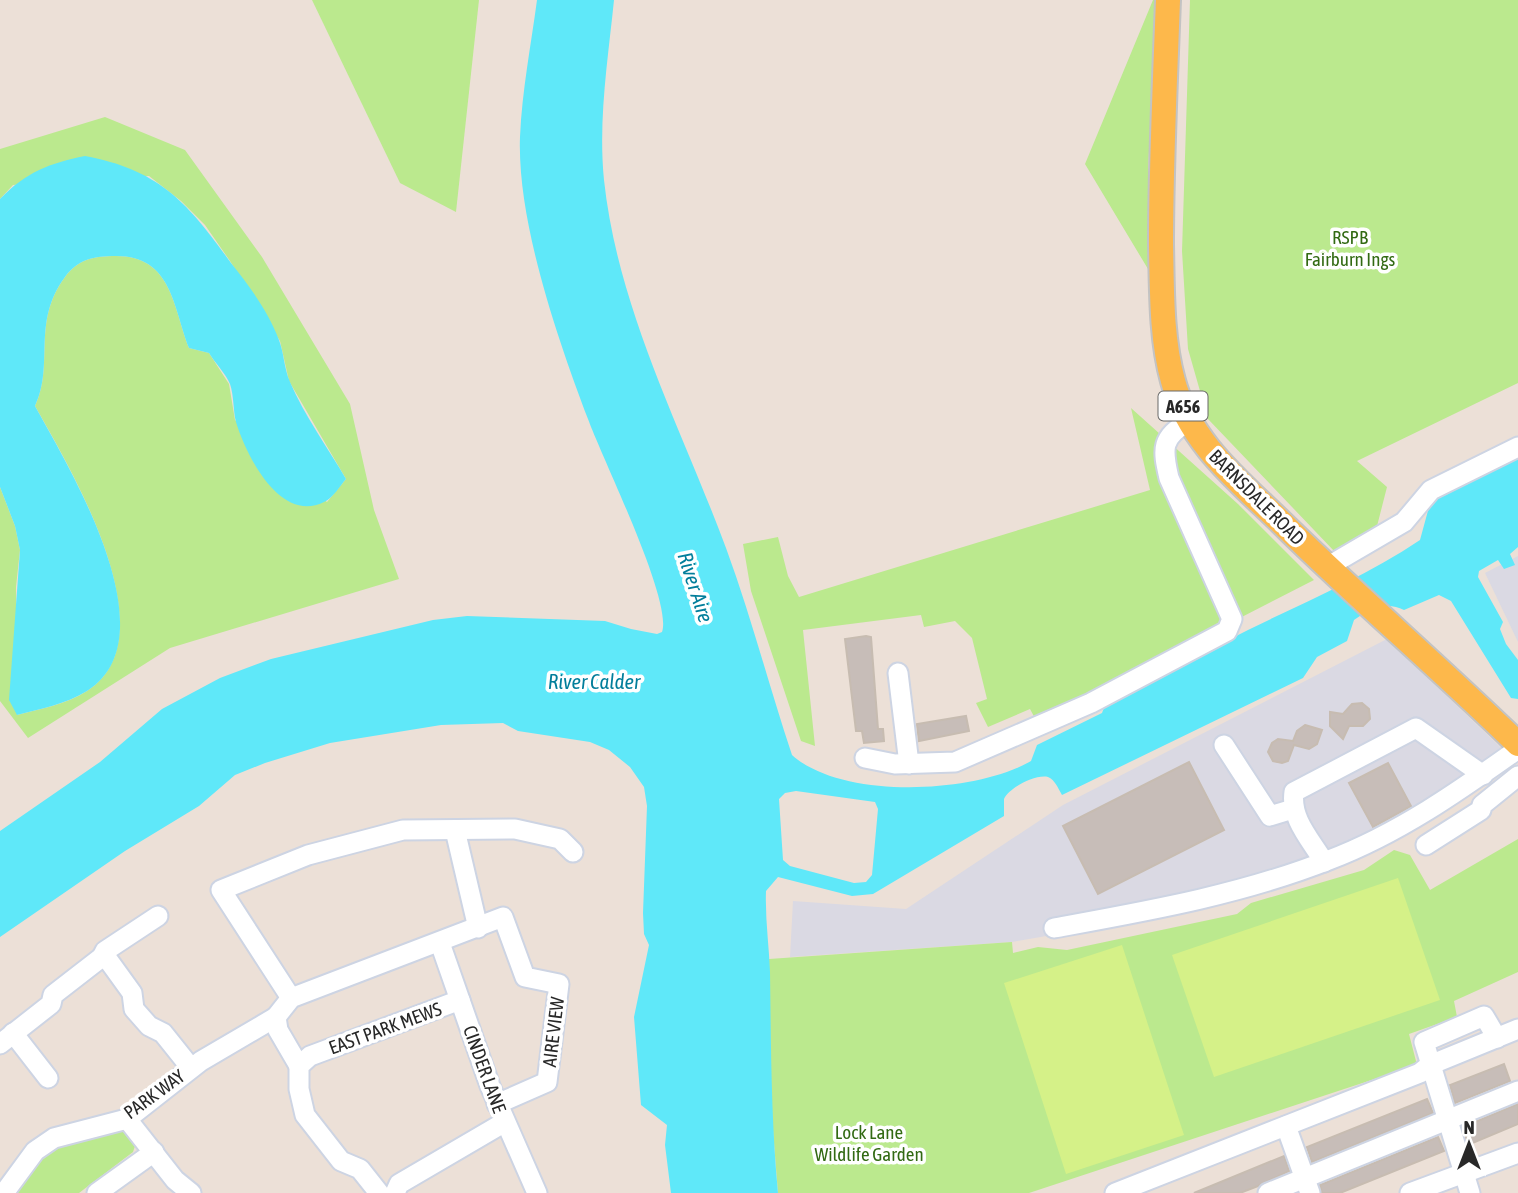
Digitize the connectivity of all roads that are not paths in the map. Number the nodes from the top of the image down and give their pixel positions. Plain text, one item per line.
1 (1168, 0) edge
2 (1189, 421) junction
3 (1518, 447) edge
4 (1333, 572) junction
5 (898, 673) dead end
6 (1518, 744) edge
7 (1224, 745) dead end
8 (1518, 749) edge
9 (865, 758) dead end
10 (909, 764) junction
11 (1483, 775) junction
12 (1518, 776) edge
13 (1293, 809) junction
14 (456, 830) junction
15 (1426, 845) dead end
16 (573, 852) dead end
17 (1324, 862) junction
18 (158, 916) dead end
19 (478, 928) junction
20 (1054, 928) dead end
21 (440, 943) junction
22 (102, 957) junction
23 (291, 998) junction
24 (460, 1000) junction
25 (276, 1017) junction
26 (1518, 1029) edge
27 (7, 1038) edge
28 (305, 1061) junction
29 (1430, 1065) junction
30 (191, 1068) junction
31 (48, 1078) dead end
32 (1518, 1091) edge
33 (497, 1104) junction
34 (127, 1119) junction
35 (1448, 1119) junction
36 (505, 1122) junction
37 (1286, 1126) junction
38 (154, 1152) junction
39 (1518, 1153) edge
40 (1464, 1172) junction
41 (1307, 1186) edge
42 (4, 1193) edge
43 (97, 1193) edge
44 (191, 1193) edge
45 (379, 1193) edge
46 (395, 1193) edge
47 (537, 1193) edge
48 (1115, 1193) edge
49 (1268, 1193) edge
50 (1410, 1193) edge
51 (1470, 1193) edge

1 - 2 main road, BARNSDALE ROAD / A656
2 - 4 main road, BARNSDALE ROAD / A656
2 - 10 street
3 - 4 street
4 - 6 main road, BARNSDALE ROAD / A656
5 - 10 street
7 - 13 street
8 - 11 street
9 - 10 street
11 - 13 street
11 - 17 street
12 - 15 street
13 - 17 street
14 - 16 street
14 - 19 street
14 - 23 street
17 - 20 street
18 - 22 street
19 - 21 street
19 - 33 street, AIRE VIEW
21 - 23 street
21 - 24 street, CINDER LANE
22 - 27 street
22 - 30 street
23 - 25 street, PARK WAY
24 - 28 street, EAST PARK MEWS
24 - 33 street, CINDER LANE
25 - 28 street
25 - 30 street, PARK WAY
26 - 29 street
27 - 31 street
28 - 45 street
29 - 35 street
29 - 37 street
30 - 34 street, PARK WAY
32 - 35 street
33 - 36 street, CINDER LANE
34 - 38 street
34 - 42 street, PARK WAY
35 - 40 street
35 - 41 street
36 - 46 street
36 - 47 street, CINDER LANE
37 - 41 street
37 - 48 street
38 - 43 street
38 - 44 street
39 - 40 street
40 - 50 street
40 - 51 street
41 - 49 street

